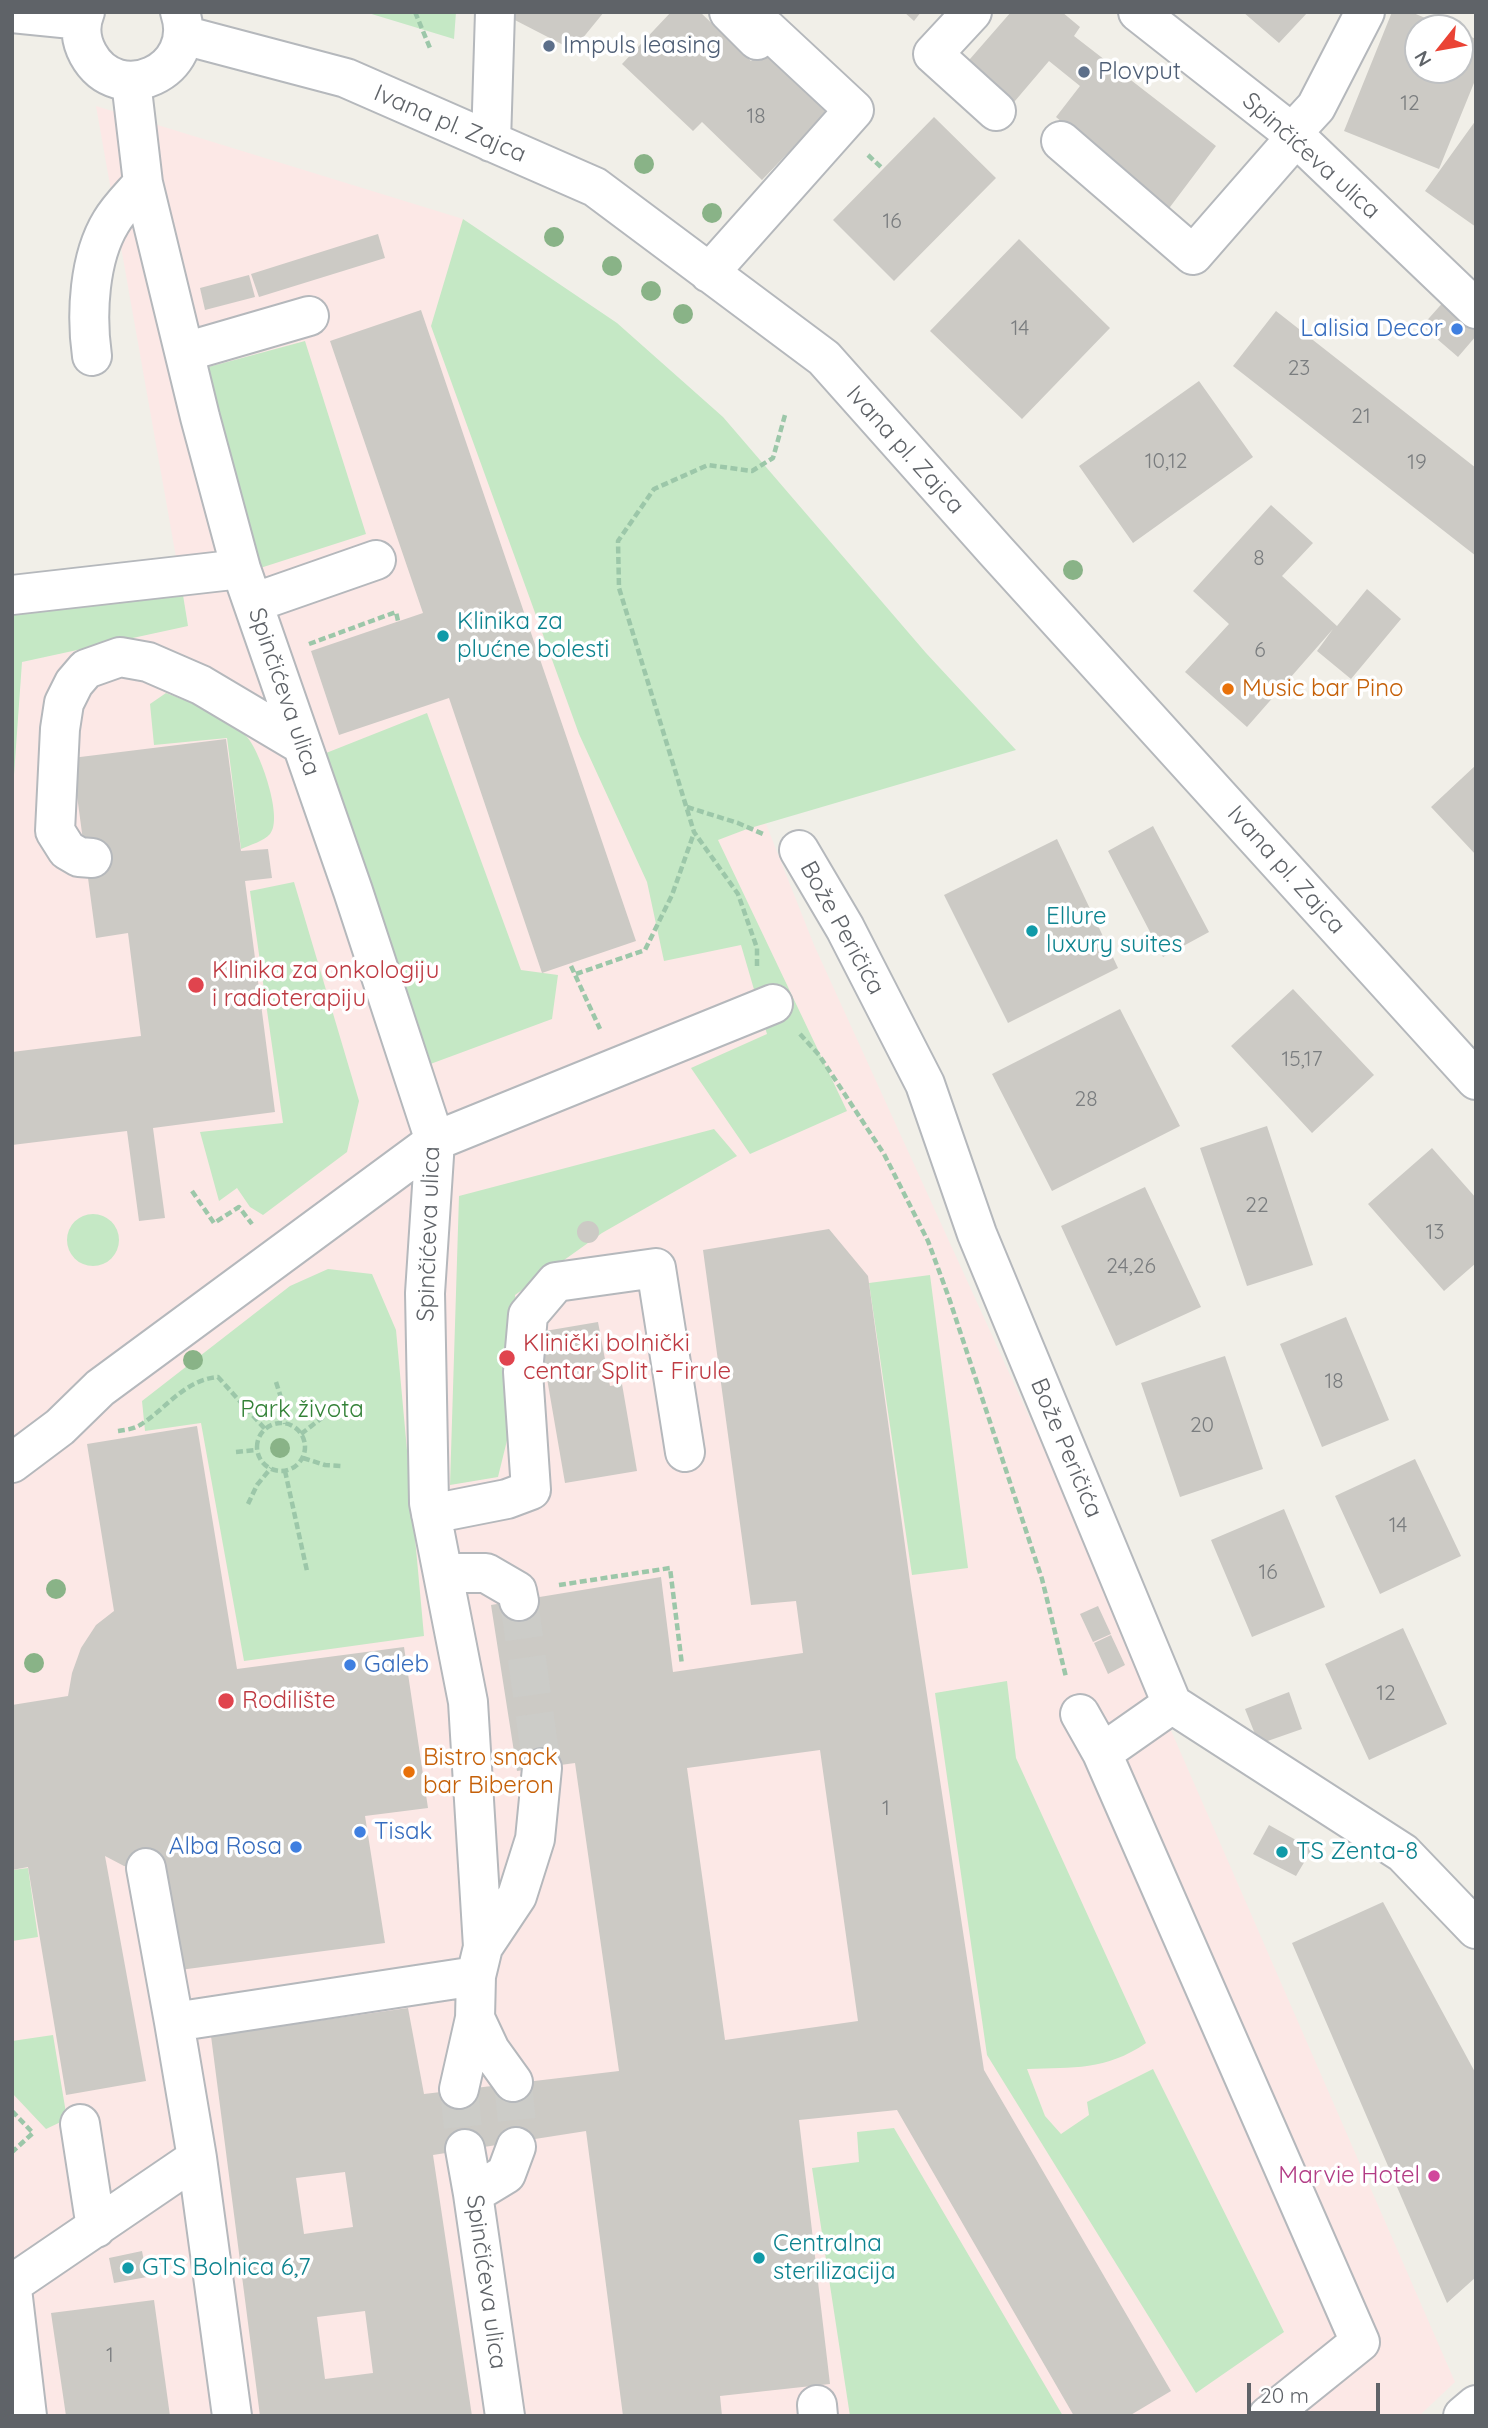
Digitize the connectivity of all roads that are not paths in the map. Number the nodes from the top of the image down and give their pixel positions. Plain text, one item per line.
1 (495, 12) edge
2 (729, 12) edge
3 (972, 12) edge
4 (1138, 12) edge
5 (1365, 12) edge
6 (12, 13) edge
7 (83, 16) edge
8 (181, 24) edge
9 (131, 81) junction
10 (996, 111) dead end
11 (1294, 135) junction
12 (1061, 141) dead end
13 (491, 142) junction
14 (143, 183) junction
15 (709, 273) junction
16 (1476, 309) edge
17 (309, 316) dead end
18 (185, 352) junction
19 (92, 356) dead end
20 (376, 560) dead end
21 (247, 586) junction
22 (12, 595) edge
23 (302, 745) junction
24 (799, 850) dead end
25 (92, 858) dead end
26 (773, 1004) road end
27 (1476, 1080) edge
28 (435, 1141) junction
29 (685, 1452) dead end
30 (12, 1463) edge
31 (431, 1514) junction
32 (443, 1573) junction
33 (518, 1596) road end
34 (1172, 1704) junction
35 (1080, 1714) road end
36 (1102, 1753) junction
37 (542, 1768) tunnel mouth
38 (146, 1868) dead end
39 (1476, 1929) edge
40 (479, 1961) junction
41 (475, 2018) junction
42 (174, 2022) junction
43 (513, 2082) tunnel mouth
44 (459, 2089) tunnel mouth
45 (80, 2124) dead end
46 (516, 2147) tunnel mouth
47 (464, 2149) tunnel mouth
48 (197, 2158) junction
49 (473, 2194) junction
50 (96, 2228) junction
51 (12, 2284) edge
52 (12, 2289) edge
53 (1476, 2405) edge
54 (27, 2416) edge
55 (232, 2416) edge
56 (505, 2416) edge
57 (1268, 2416) edge
58 (1463, 2416) edge

1 - 13 street
2 - 15 street
3 - 10 street
4 - 11 street, Spinčićeva ulica
5 - 11 street
6 - 7 street
7 - 9 street
8 - 9 street
8 - 13 street, Ivana pl. Zajca
9 - 14 street, Spinčićeva ulica
11 - 12 street
11 - 16 street, Spinčićeva ulica
13 - 15 street, Ivana pl. Zajca
14 - 18 street, Spinčićeva ulica
14 - 19 street
15 - 27 street, Ivana pl. Zajca
17 - 18 street
18 - 21 street, Spinčićeva ulica
20 - 21 street
21 - 22 street
21 - 23 street, Spinčićeva ulica
23 - 25 street
23 - 28 street, Spinčićeva ulica
24 - 34 street, Bože Peričića
26 - 28 street
28 - 30 street
28 - 31 street, Spinčićeva ulica
29 - 31 street
31 - 32 street, Spinčićeva ulica
32 - 33 street
32 - 40 street, Spinčićeva ulica
34 - 36 street
34 - 39 street
35 - 36 street
36 - 57 street
37 - 40 street
38 - 42 street
40 - 41 street, Spinčićeva ulica
40 - 42 street
41 - 43 street
41 - 44 street, Spinčićeva ulica
42 - 48 street
45 - 50 street
46 - 49 street
47 - 49 street, Spinčićeva ulica
48 - 50 street
48 - 55 street
49 - 56 street, Spinčićeva ulica
50 - 51 street
52 - 54 street
53 - 58 street

